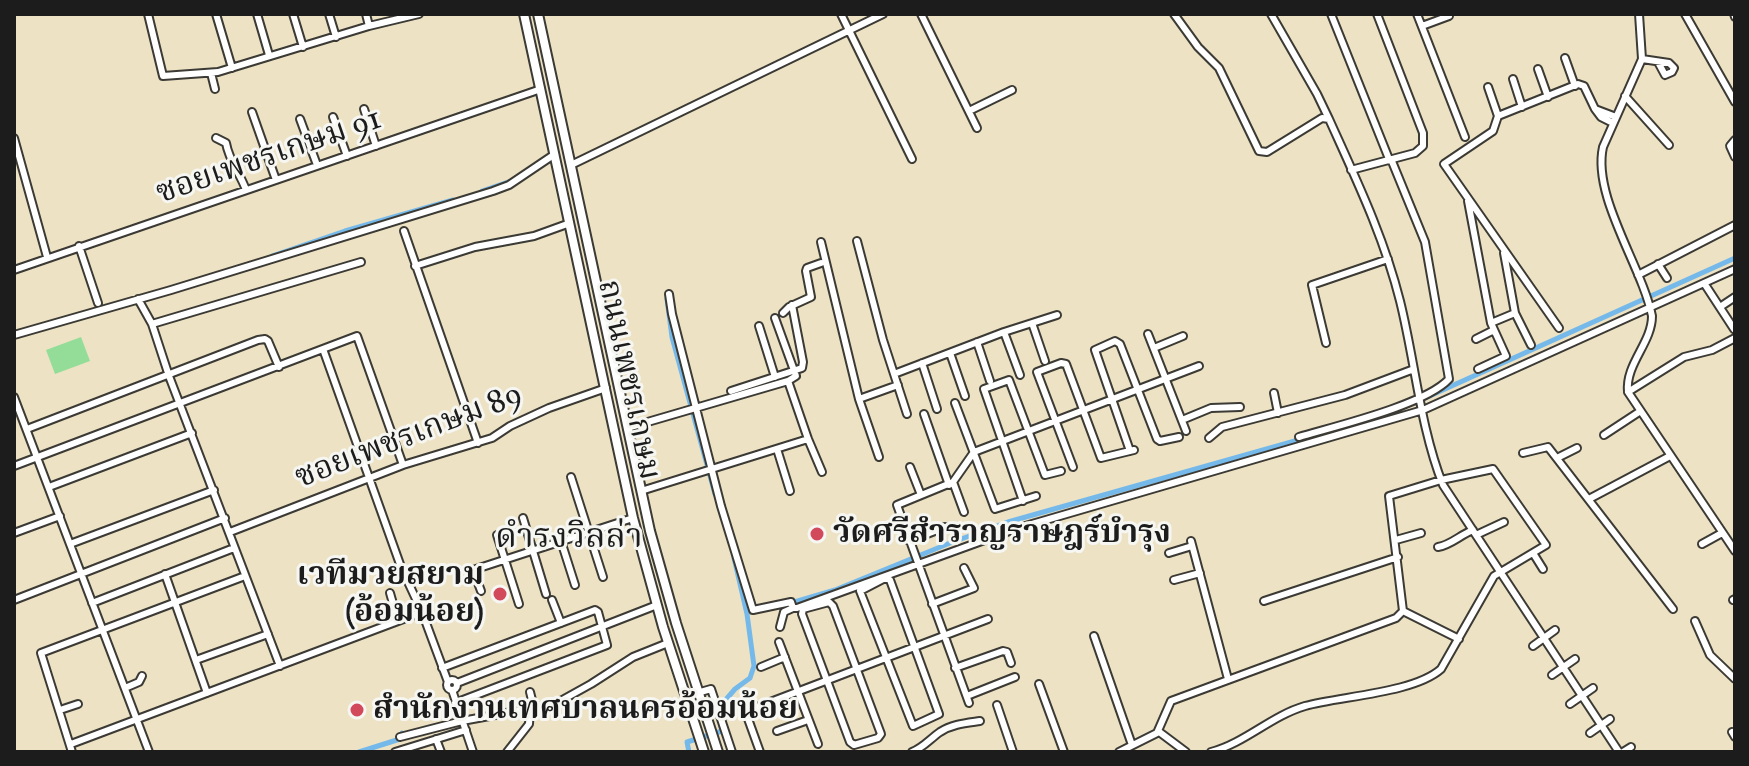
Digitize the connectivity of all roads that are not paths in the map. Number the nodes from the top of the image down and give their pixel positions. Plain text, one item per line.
1 (148, 14) edge
2 (216, 14) edge
3 (257, 14) edge
4 (293, 14) edge
5 (329, 14) edge
6 (366, 14) edge
7 (419, 14) edge
8 (524, 14) edge
9 (538, 14) edge
10 (841, 14) edge
11 (883, 14) edge
12 (921, 14) edge
13 (1174, 14) edge
14 (1271, 14) edge
15 (1331, 14) edge
16 (1377, 14) edge
17 (1417, 14) edge
18 (1640, 14) edge
19 (1685, 14) edge
20 (1449, 16) edge
21 (390, 17) edge
22 (369, 26) junction
23 (1422, 26) junction
24 (849, 31) junction
25 (336, 37) junction
26 (303, 47) junction
27 (269, 55) junction
28 (1565, 58) dead end
29 (1642, 59) junction
30 (1658, 62) dead end
31 (232, 68) junction
32 (1538, 69) dead end
33 (211, 73) junction
34 (1513, 79) dead end
35 (1575, 86) junction
36 (1488, 87) dead end
37 (215, 89) dead end
38 (541, 89) junction
39 (1012, 90) dead end
40 (1625, 96) junction
41 (1548, 97) junction
42 (1735, 102) edge
43 (1522, 107) junction
44 (364, 109) dead end
45 (969, 111) junction
46 (252, 112) dead end
47 (1498, 116) junction
48 (333, 117) dead end
49 (300, 119) dead end
50 (1329, 119) junction
51 (1615, 120) junction
52 (977, 128) dead end
53 (1465, 137) dead end
54 (14, 138) edge
55 (216, 138) dead end
56 (1735, 140) edge
57 (1669, 145) dead end
58 (376, 146) junction
59 (555, 154) junction
60 (347, 156) junction
61 (1735, 157) edge
62 (912, 159) dead end
63 (1390, 159) junction
64 (317, 165) junction
65 (571, 165) junction
66 (1351, 170) junction
67 (276, 180) junction
68 (246, 190) junction
69 (1467, 198) junction
70 (570, 223) junction
71 (1735, 225) edge
72 (404, 231) dead end
73 (857, 241) dead end
74 (821, 242) dead end
75 (79, 246) junction
76 (1504, 250) junction
77 (47, 257) junction
78 (1388, 259) junction
79 (361, 262) dead end
80 (821, 263) dead end
81 (1658, 264) junction
82 (415, 266) junction
83 (16, 267) edge
84 (1734, 273) edge
85 (1638, 275) junction
86 (1667, 278) dead end
87 (1704, 283) junction
88 (669, 294) dead end
89 (1735, 297) edge
90 (138, 299) junction
91 (98, 303) dead end
92 (1649, 303) junction
93 (792, 305) junction
94 (1720, 307) junction
95 (783, 313) dead end
96 (1515, 313) junction
97 (1057, 315) dead end
98 (775, 318) dead end
99 (1032, 323) junction
100 (152, 324) junction
101 (759, 326) dead end
102 (1493, 327) junction
103 (1559, 328) dead end
104 (1734, 329) edge
105 (1004, 332) junction
106 (1148, 334) dead end
107 (14, 335) edge
108 (1183, 336) dead end
109 (1735, 338) edge
110 (1476, 339) dead end
111 (977, 342) junction
112 (1326, 343) dead end
113 (1531, 345) dead end
114 (1154, 348) junction
115 (323, 349) junction
116 (950, 353) junction
117 (1045, 361) dead end
118 (922, 363) junction
119 (1199, 366) dead end
120 (279, 367) junction
121 (1414, 369) junction
122 (1478, 369) dead end
123 (794, 372) junction
124 (894, 374) junction
125 (1020, 375) dead end
126 (169, 376) junction
127 (775, 377) junction
128 (1165, 378) junction
129 (788, 381) junction
130 (990, 381) dead end
131 (898, 385) junction
132 (606, 388) junction
133 (1137, 389) junction
134 (731, 391) dead end
135 (1628, 392) junction
136 (1274, 393) dead end
137 (965, 396) dead end
138 (14, 397) edge
139 (859, 399) junction
140 (1111, 399) junction
141 (955, 403) dead end
142 (180, 404) junction
143 (1421, 404) junction
144 (1240, 407) dead end
145 (694, 408) junction
146 (937, 409) dead end
147 (1083, 410) junction
148 (1639, 412) junction
149 (1278, 413) junction
150 (907, 414) dead end
151 (924, 414) dead end
152 (1055, 420) junction
153 (1182, 420) junction
154 (627, 428) junction
155 (27, 429) junction
156 (1028, 431) junction
157 (1186, 431) dead end
158 (192, 433) junction
159 (1604, 435) dead end
160 (1179, 437) dead end
161 (1299, 437) dead end
162 (1209, 438) dead end
163 (808, 439) junction
164 (1001, 441) junction
165 (478, 443) junction
166 (1577, 448) dead end
167 (777, 449) junction
168 (974, 452) junction
169 (1523, 453) dead end
170 (1670, 456) junction
171 (38, 457) junction
172 (879, 457) dead end
173 (1557, 458) junction
174 (403, 465) junction
175 (14, 466) edge
176 (910, 467) dead end
177 (1073, 467) dead end
178 (709, 470) junction
179 (1061, 471) dead end
180 (822, 472) dead end
181 (571, 477) dead end
182 (371, 479) junction
183 (1441, 480) junction
184 (951, 484) junction
185 (49, 487) junction
186 (214, 490) junction
187 (641, 491) junction
188 (790, 491) dead end
189 (921, 495) junction
190 (1036, 496) dead end
191 (1589, 499) junction
192 (1023, 501) junction
193 (964, 512) dead end
194 (60, 516) junction
195 (225, 518) junction
196 (523, 518) dead end
197 (633, 518) junction
198 (1504, 522) dead end
199 (945, 527) dead end
200 (230, 532) junction
201 (589, 532) junction
202 (14, 533) edge
203 (1421, 533) dead end
204 (1474, 533) junction
205 (1722, 533) junction
206 (497, 535) dead end
207 (1396, 540) junction
208 (561, 541) junction
209 (909, 541) junction
210 (70, 544) junction
211 (1702, 544) dead end
212 (1438, 547) dead end
213 (234, 548) junction
214 (655, 548) junction
215 (532, 551) junction
216 (1735, 551) edge
217 (642, 553) junction
218 (1169, 553) dead end
219 (1533, 553) junction
220 (1398, 557) junction
221 (1725, 557) dead end
222 (504, 560) junction
223 (916, 561) junction
224 (964, 568) dead end
225 (1543, 569) dead end
226 (1499, 571) junction
227 (1200, 573) junction
228 (82, 574) junction
229 (165, 574) junction
230 (245, 576) junction
231 (603, 577) dead end
232 (1174, 580) dead end
233 (575, 585) dead end
234 (481, 591) dead end
235 (390, 593) dead end
236 (14, 600) edge
237 (669, 600) junction
238 (1264, 601) dead end
239 (175, 602) junction
240 (92, 603) junction
241 (519, 604) dead end
242 (932, 604) junction
243 (657, 605) junction
244 (792, 606) junction
245 (1673, 609) dead end
246 (1403, 611) junction
247 (422, 612) junction
248 (988, 619) dead end
249 (398, 621) junction
250 (1695, 621) dead end
251 (561, 623) junction
252 (676, 623) junction
253 (602, 626) junction
254 (663, 627) junction
255 (780, 627) dead end
256 (1555, 630) dead end
257 (103, 631) junction
258 (268, 634) junction
259 (943, 635) junction
260 (1094, 636) dead end
261 (1543, 638) junction
262 (1459, 639) junction
263 (779, 642) dead end
264 (668, 643) junction
265 (1533, 646) dead end
266 (913, 647) junction
267 (785, 657) junction
268 (885, 658) junction
269 (1575, 659) dead end
270 (196, 660) junction
271 (1011, 663) dead end
272 (280, 666) junction
273 (761, 667) dead end
274 (442, 668) junction
275 (955, 668) junction
276 (1563, 668) junction
277 (855, 669) junction
278 (1552, 675) dead end
279 (142, 676) dead end
280 (1015, 677) dead end
281 (1228, 679) junction
282 (1735, 679) edge
283 (826, 680) junction
284 (448, 682) junction
285 (457, 683) junction
286 (1039, 684) dead end
287 (125, 688) junction
288 (1593, 688) dead end
289 (452, 690) junction
290 (797, 690) junction
291 (530, 692) dead end
292 (207, 693) junction
293 (697, 693) junction
294 (1582, 696) junction
295 (455, 703) junction
296 (78, 704) dead end
297 (1570, 704) dead end
298 (997, 705) dead end
299 (532, 709) junction
300 (60, 710) junction
301 (136, 718) junction
302 (1610, 719) dead end
303 (808, 720) junction
304 (462, 721) junction
305 (980, 721) dead end
306 (1601, 725) junction
307 (466, 730) junction
308 (777, 731) dead end
309 (1158, 731) junction
310 (1590, 733) dead end
311 (400, 737) dead end
312 (436, 739) junction
313 (818, 744) dead end
314 (1132, 745) junction
315 (1631, 747) dead end
316 (72, 748) edge
317 (149, 752) edge
318 (395, 752) edge
319 (441, 752) edge
320 (473, 752) edge
321 (507, 752) edge
322 (704, 752) edge
323 (718, 752) edge
324 (732, 752) edge
325 (760, 752) edge
326 (912, 752) edge
327 (1013, 752) edge
328 (1064, 752) edge
329 (1119, 752) edge
330 (1186, 752) edge
331 (1211, 752) edge
332 (1621, 752) edge

1 - 33 street
2 - 31 street
3 - 27 street
4 - 26 street
5 - 25 street
6 - 22 street
7 - 21 street
8 - 38 main road, ถนนเพชรเกษม
9 - 65 main road, ถนนเพชรเกษม
10 - 24 street
11 - 24 street
12 - 45 street
13 - 50 street
14 - 50 street
15 - 63 street
16 - 63 street
17 - 23 street
18 - 29 street
19 - 42 street
20 - 23 street
21 - 22 street
22 - 25 street
23 - 53 street
24 - 62 street
24 - 65 street
25 - 26 street
26 - 27 street
27 - 31 street
28 - 35 street
29 - 30 street
29 - 40 street
31 - 33 street
32 - 41 street
33 - 37 street
34 - 43 street
35 - 41 street
35 - 51 street
36 - 47 street
38 - 58 street, ซอยเพชรเกษม 91
38 - 59 main road, ถนนเพชรเกษม
39 - 45 street
40 - 51 street
40 - 57 street
41 - 43 street
43 - 47 street
44 - 58 street
45 - 52 street
46 - 67 street
47 - 69 street
48 - 60 street
49 - 64 street
50 - 66 street
51 - 85 street
54 - 77 street
55 - 68 street
56 - 61 street
58 - 60 street, ซอยเพชรเกษม 91
59 - 70 main road, ถนนเพชรเกษม
59 - 90 street
60 - 64 street, ซอยเพชรเกษม 91
63 - 66 street
63 - 143 street
64 - 67 street, ซอยเพชรเกษม 91
65 - 154 main road, ถนนเพชรเกษม
66 - 78 street
67 - 68 street, ซอยเพชรเกษม 91
68 - 75 street, ซอยเพชรเกษม 91
69 - 76 street
69 - 102 street
70 - 82 street
70 - 132 main road, ถนนเพชรเกษม
71 - 81 street
72 - 82 street
73 - 124 street
74 - 139 street
75 - 77 street, ซอยเพชรเกษม 91
75 - 91 street
76 - 96 street
76 - 103 street
77 - 83 street, ซอยเพชรเกษม 91
78 - 112 street
78 - 121 street
79 - 100 street
80 - 93 street
81 - 85 street
81 - 86 street
82 - 165 street
84 - 87 street
85 - 92 street
87 - 92 street
87 - 94 street
88 - 145 street
89 - 94 street
90 - 100 street
90 - 107 street
92 - 135 street
92 - 143 street
93 - 95 street
93 - 123 street
94 - 104 street
96 - 102 street
96 - 113 street
97 - 99 street
98 - 123 street
99 - 105 street
99 - 117 street
100 - 126 street
101 - 127 street
102 - 110 street
102 - 122 street
105 - 111 street
105 - 125 street
106 - 114 street
108 - 114 street
109 - 135 street
111 - 116 street
111 - 130 street
114 - 128 street
115 - 120 street
115 - 174 street
115 - 182 street
116 - 118 street
116 - 137 street
118 - 124 street
118 - 146 street
119 - 128 street
120 - 126 street
120 - 142 street
121 - 143 street
121 - 149 street
123 - 127 street
123 - 129 street
124 - 131 street
126 - 142 street
126 - 155 street
127 - 134 street
128 - 133 street
128 - 153 street
129 - 145 street
129 - 163 street
131 - 139 street
131 - 150 street
132 - 165 street, ซอยเพชรเกษม 89
132 - 197 main road, ถนนเพชรเกษม
133 - 140 street
133 - 140 street
133 - 160 street
135 - 148 street
136 - 149 street
138 - 155 street
139 - 172 street
140 - 147 street
140 - 147 street
141 - 168 street
142 - 158 street
142 - 171 street
143 - 161 street
143 - 183 street
143 - 223 street
144 - 153 street
145 - 154 street
145 - 178 street
147 - 152 street
147 - 152 street
148 - 159 street
148 - 170 street
149 - 162 street
151 - 184 street
152 - 156 street
152 - 177 street
153 - 157 street
154 - 187 main road, ถนนเพชรเกษม
155 - 171 street
156 - 164 street
156 - 164 street
156 - 179 street
158 - 185 street
158 - 186 street
163 - 167 street
163 - 180 street
164 - 168 street
164 - 192 street
165 - 174 street, ซอยเพชรเกษม 89
166 - 173 street
167 - 178 street
167 - 188 street
168 - 184 street
168 - 192 street
169 - 173 street
170 - 191 street
170 - 205 street
171 - 175 street
171 - 185 street
173 - 191 street
174 - 182 street, ซอยเพชรเกษม 89
176 - 189 street
178 - 187 street
178 - 244 street
181 - 201 street
182 - 200 street, ซอยเพชรเกษม 89
182 - 247 street
183 - 204 street
183 - 207 street
183 - 219 street
184 - 189 street
184 - 193 street
185 - 194 street
186 - 195 street
186 - 210 street
187 - 214 main road, ถนนเพชรเกษม
189 - 209 street
190 - 192 street
191 - 245 street
194 - 202 street
194 - 210 street
195 - 200 street
195 - 228 street
196 - 215 street
197 - 201 street
197 - 217 main road, ถนนเพชรเกษม
198 - 204 street
199 - 209 street
200 - 213 street
201 - 208 street
201 - 231 street
203 - 207 street
204 - 212 street
204 - 226 street
205 - 211 street
205 - 216 street
206 - 222 street
207 - 220 street
208 - 215 street
208 - 233 street
209 - 223 street
210 - 228 street
213 - 229 street
213 - 230 street
214 - 217 main road
214 - 237 main road, ถนนเพชรเกษม
215 - 222 street
215 - 251 street
216 - 221 street
217 - 243 main road, ถนนเพชรเกษม
218 - 227 street
219 - 225 street
219 - 226 street
220 - 238 street
220 - 246 street
222 - 234 street
222 - 241 street
223 - 242 street
223 - 244 street
224 - 242 street
226 - 261 street
226 - 262 street
227 - 232 street
227 - 281 street
228 - 236 street
228 - 240 street
229 - 239 street
229 - 240 street
230 - 239 street
230 - 258 street
235 - 249 street
237 - 243 main road
237 - 252 main road, ถนนเพชรเกษม
239 - 257 street
239 - 270 street
240 - 257 street
242 - 259 street
243 - 253 street
243 - 254 main road, ถนนเพชรเกษม
244 - 255 street
246 - 262 street
246 - 281 street
247 - 249 street
247 - 274 street
248 - 259 street
249 - 272 street
250 - 282 street
251 - 253 street
251 - 274 street
252 - 254 main road
252 - 293 main road, ถนนเพชรเกษม
253 - 285 street
253 - 295 street
254 - 264 main road, ถนนเพชรเกษม
256 - 261 street
257 - 287 street
257 - 300 street
258 - 270 street
258 - 272 street
259 - 266 street
259 - 275 street
260 - 314 street
261 - 265 street
261 - 276 street
262 - 331 street
263 - 267 street
264 - 299 street
264 - 322 main road, ถนนเพชรเกษม
266 - 268 street
266 - 268 street
266 - 268 street
267 - 273 street
267 - 290 street
268 - 277 street
269 - 276 street
270 - 292 street
271 - 275 street
272 - 292 street
274 - 284 street
275 - 280 street
276 - 278 street
276 - 294 street
277 - 283 street
277 - 283 street
277 - 283 street
279 - 287 street
281 - 309 street
283 - 290 street
284 - 285 street
284 - 289 street
285 - 289 street
286 - 328 street
287 - 301 street
288 - 294 street
289 - 295 street
290 - 303 street
290 - 325 street
291 - 299 street
292 - 301 street
293 - 323 main road, ถนนเพชรเกษม
293 - 324 street
294 - 297 street
294 - 306 street
295 - 304 street
296 - 300 street
298 - 327 street
299 - 304 street
299 - 321 street
300 - 316 street
301 - 316 street
301 - 317 street
302 - 306 street
303 - 308 street
303 - 313 street
304 - 307 street
304 - 311 street
305 - 326 street
306 - 310 street
306 - 332 street
307 - 312 street
307 - 320 street
309 - 314 street
309 - 330 street
312 - 318 street
312 - 319 street
314 - 329 street
315 - 332 street

